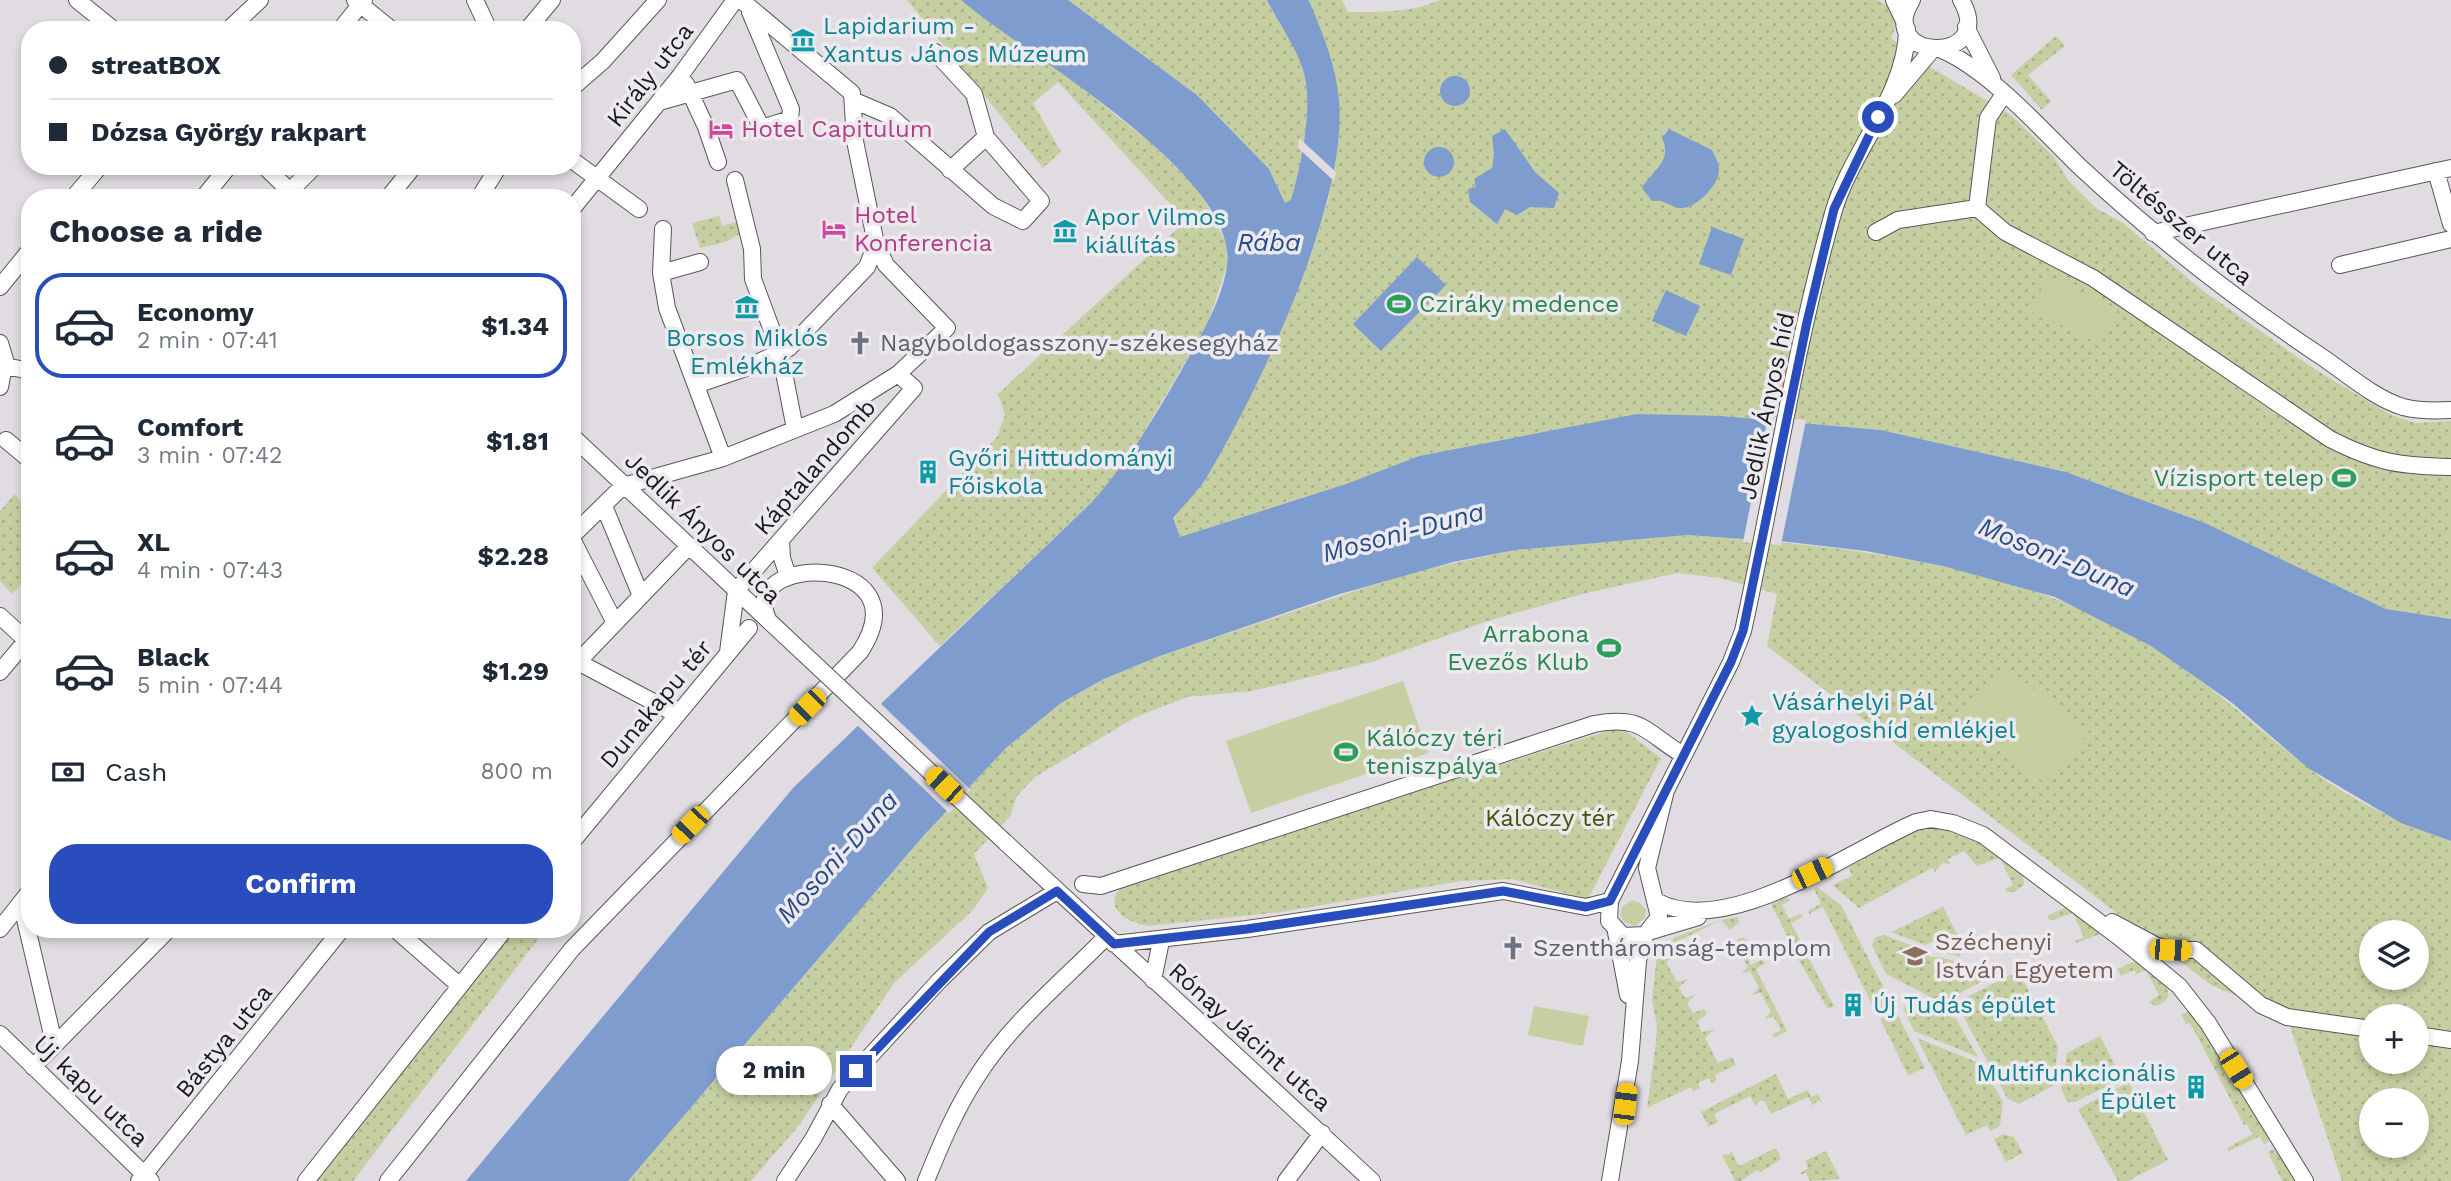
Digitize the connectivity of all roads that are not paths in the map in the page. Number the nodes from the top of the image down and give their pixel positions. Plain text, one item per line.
1 (77, 0) edge
2 (260, 0) edge
3 (475, 0) edge
4 (552, 0) edge
5 (658, 0) edge
6 (1894, 0) edge
7 (1912, 0) edge
8 (360, 2) edge
9 (742, 3) edge
10 (1963, 3) edge
11 (103, 21) edge
12 (238, 21) edge
13 (346, 21) edge
14 (382, 21) edge
15 (485, 21) edge
16 (534, 21) edge
17 (1906, 26) junction
18 (1966, 27) junction
19 (1937, 50) junction
20 (935, 52) dead end
21 (681, 76) junction
22 (581, 80) edge
23 (692, 93) junction
24 (2004, 94) junction
25 (855, 101) junction
26 (659, 102) junction
27 (1878, 117) junction
28 (986, 137) junction
29 (718, 162) dead end
30 (581, 166) edge
31 (950, 170) junction
32 (2444, 170) edge
33 (92, 175) edge
34 (222, 175) edge
35 (273, 175) edge
36 (407, 175) edge
37 (597, 178) junction
38 (735, 180) dead end
39 (81, 189) edge
40 (211, 189) edge
41 (288, 189) edge
42 (395, 189) edge
43 (581, 198) edge
44 (1978, 208) junction
45 (639, 209) dead end
46 (2451, 224) edge
47 (663, 229) dead end
48 (1875, 232) dead end
49 (2153, 233) junction
50 (2451, 239) edge
51 (876, 244) junction
52 (21, 261) edge
53 (700, 262) dead end
54 (2340, 265) dead end
55 (662, 273) junction
56 (0, 287) edge
57 (0, 343) edge
58 (780, 352) junction
59 (5, 366) junction
60 (21, 369) edge
61 (898, 374) junction
62 (696, 385) junction
63 (0, 387) edge
64 (2451, 410) edge
65 (795, 429) junction
66 (6, 440) dead end
67 (581, 444) edge
68 (21, 452) edge
69 (723, 458) junction
70 (2451, 467) edge
71 (626, 485) junction
72 (604, 506) junction
73 (581, 525) edge
74 (781, 541) junction
75 (581, 544) edge
76 (684, 552) junction
77 (788, 576) junction
78 (743, 591) junction
79 (641, 596) junction
80 (0, 616) edge
81 (769, 621) junction
82 (615, 623) junction
83 (749, 628) dead end
84 (21, 632) edge
85 (21, 646) edge
86 (728, 652) junction
87 (581, 655) edge
88 (581, 666) edge
89 (0, 672) edge
90 (676, 714) junction
91 (1683, 755) junction
92 (1665, 790) junction
93 (581, 831) edge
94 (1004, 842) joint
95 (1083, 884) dead end
96 (1057, 891) junction
97 (1612, 898) junction
98 (1654, 898) junction
99 (21, 904) edge
100 (1720, 911) junction
101 (2087, 913) junction
102 (0, 929) edge
103 (1616, 932) junction
104 (1648, 933) junction
105 (34, 938) edge
106 (160, 938) edge
107 (335, 938) edge
108 (405, 938) edge
109 (498, 938) edge
110 (1110, 940) junction
111 (1161, 941) junction
112 (1153, 980) junction
113 (460, 986) junction
114 (1633, 1023) junction
115 (2359, 1027) edge
116 (0, 1034) edge
117 (2429, 1037) edge
118 (2451, 1040) edge
119 (54, 1043) junction
120 (33, 1067) junction
121 (830, 1104) junction
122 (1322, 1133) junction
123 (145, 1179) edge
124 (306, 1181) edge
125 (388, 1181) edge
126 (785, 1181) edge
127 (897, 1181) edge
128 (926, 1181) edge
129 (1286, 1181) edge
130 (1372, 1181) edge
131 (1610, 1181) edge
132 (2305, 1181) edge

1 - 11 street
2 - 12 street
3 - 15 street
4 - 16 street
5 - 22 street
6 - 17 street
7 - 17 street, Jedlik Ányos híd
8 - 13 street
8 - 14 street
9 - 21 street, Király utca
9 - 23 street
9 - 25 street
10 - 18 street
17 - 19 street
17 - 27 street, Jedlik Ányos híd
18 - 19 street, Jedlik Ányos híd
18 - 24 street
19 - 24 street
19 - 27 street, Jedlik Ányos híd
20 - 28 street
21 - 23 street
21 - 26 street, Király utca
23 - 26 street
23 - 29 street
24 - 44 street
24 - 49 street, Töltésszer utca
25 - 31 street
25 - 51 street
26 - 37 street, Király utca
27 - 91 street, Jedlik Ányos híd
28 - 31 street
28 - 31 street
30 - 37 street
32 - 46 street
32 - 49 street
33 - 39 street
34 - 40 street
35 - 41 street
36 - 42 street
37 - 43 street, Király utca
37 - 45 street
38 - 58 street, Káptalandomb
44 - 48 street
44 - 70 street
47 - 55 street
49 - 64 street, Töltésszer utca
50 - 54 street
51 - 58 street
51 - 61 street, Káptalandomb
52 - 56 street
53 - 55 street
55 - 62 street
57 - 59 street
58 - 62 street
58 - 65 street, Káptalandomb
59 - 60 street
59 - 63 street
61 - 65 street, Káptalandomb
61 - 74 street, Káptalandomb
62 - 69 street
65 - 69 street, Káptalandomb
66 - 68 street
67 - 71 street, Jedlik Ányos utca
69 - 71 street, Káptalandomb
71 - 72 street
71 - 76 street, Jedlik Ányos utca
72 - 73 street
72 - 79 street
74 - 77 street
74 - 78 street, Káptalandomb
75 - 82 street
76 - 78 street, Jedlik Ányos utca
76 - 79 street
77 - 81 street
77 - 125 street
78 - 81 street, Jedlik Ányos utca
78 - 86 street
79 - 82 street
80 - 84 street
81 - 94 street, Jedlik Ányos utca, bridge
82 - 87 street
83 - 86 street, Dunakapu tér
85 - 89 street
86 - 90 street, Dunakapu tér
88 - 90 street
90 - 93 street, Dunakapu tér
91 - 92 street
91 - 95 street
92 - 97 street
92 - 98 street
94 - 96 street, Rónay Jácint utca
96 - 110 street, Rónay Jácint utca
96 - 121 street
97 - 98 street
97 - 103 street
97 - 111 street
98 - 100 street
98 - 104 street
99 - 102 street
100 - 101 street
100 - 104 street
101 - 115 street
101 - 132 street
103 - 104 street
103 - 114 street
104 - 114 street
105 - 119 street
106 - 119 street
107 - 123 street, Bástya utca
108 - 113 street
109 - 113 street
110 - 111 street
110 - 112 street, Rónay Jácint utca
110 - 128 street
111 - 112 street
112 - 122 street, Rónay Jácint utca
113 - 124 street
114 - 131 street
116 - 120 street, Új kapu utca
117 - 118 street
119 - 120 street
120 - 123 street, Új kapu utca
121 - 126 street
121 - 127 street
122 - 129 street
122 - 130 street, Rónay Jácint utca

